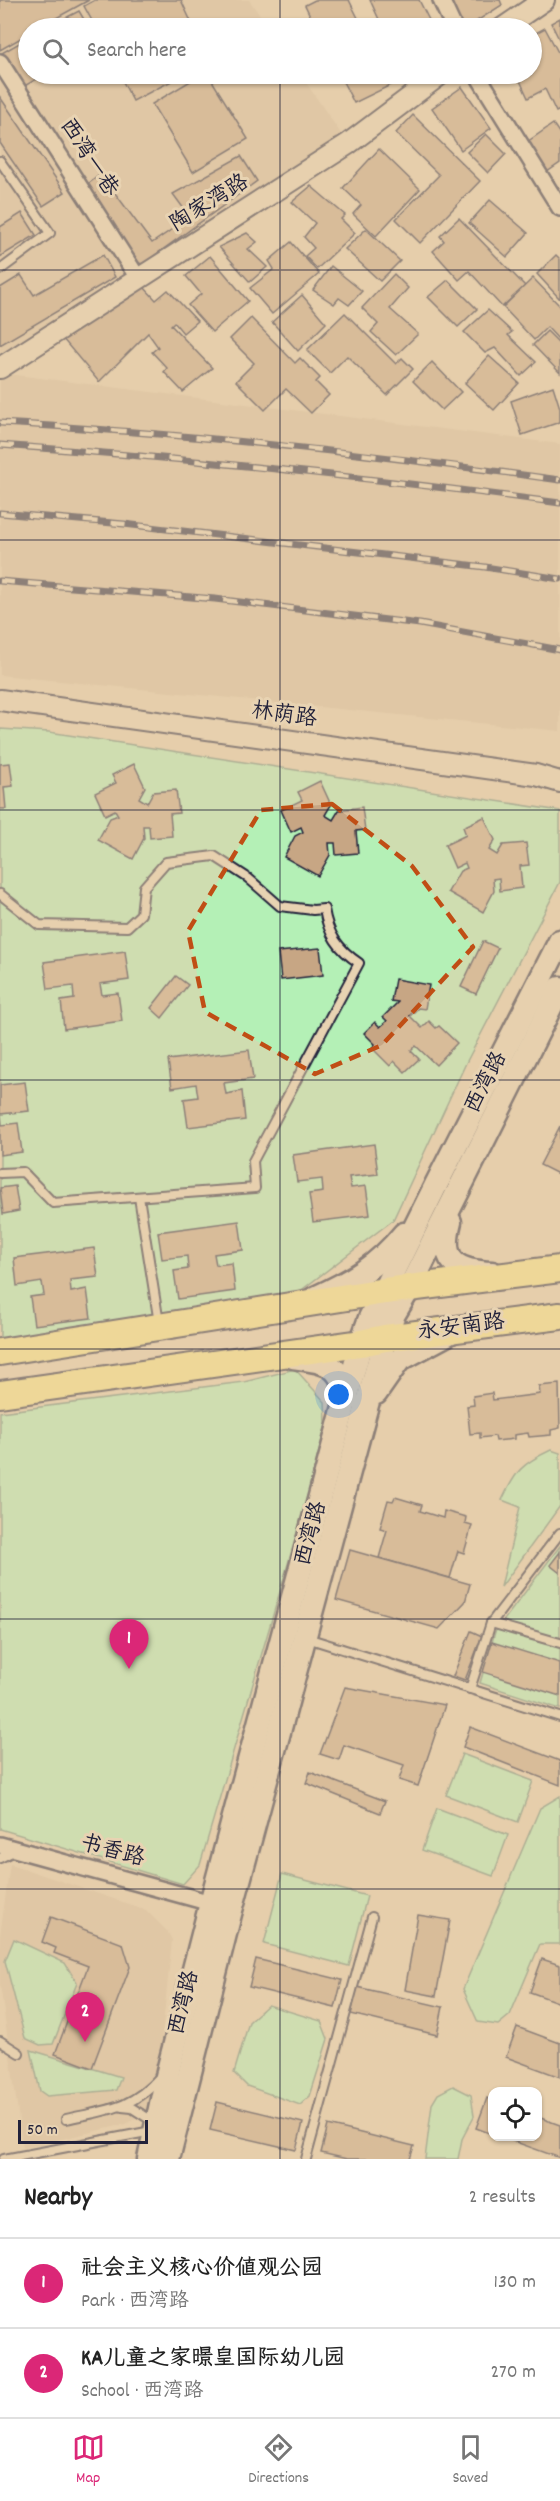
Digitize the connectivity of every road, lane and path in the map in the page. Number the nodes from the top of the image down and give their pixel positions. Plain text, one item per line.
1 (441, 0) edge
2 (544, 0) edge
3 (449, 18) edge
4 (518, 18) edge
5 (0, 62) edge
6 (428, 84) edge
7 (483, 84) edge
8 (0, 161) edge
9 (560, 208) edge
10 (0, 270) edge
11 (138, 278) junction
12 (0, 368) edge
13 (0, 700) edge
14 (560, 782) edge
15 (0, 894) edge
16 (560, 941) edge
17 (560, 988) edge
18 (0, 1173) edge
19 (457, 1193) junction
20 (139, 1197) junction
21 (424, 1210) junction
22 (560, 1269) edge
23 (520, 1274) junction
24 (398, 1289) junction
25 (302, 1304) junction
26 (560, 1316) edge
27 (159, 1326) junction
28 (459, 1329) junction
29 (373, 1341) junction
30 (0, 1352) edge
31 (280, 1354) junction
32 (0, 1394) edge
33 (357, 1403) junction
34 (560, 1533) edge
35 (491, 1623) junction
36 (303, 1637) junction
37 (560, 1643) edge
38 (470, 1689) junction
39 (560, 1717) edge
40 (0, 1845) edge
41 (20, 1850) junction
42 (0, 1858) edge
43 (211, 1903) junction
44 (372, 1917) dead end
45 (0, 2041) edge
46 (19, 2053) dead end
47 (169, 2067) junction
48 (121, 2107) junction
49 (66, 2119) dead end
50 (157, 2128) junction
51 (30, 2157) edge
52 (4, 2159) edge
53 (149, 2159) edge
54 (168, 2159) edge
55 (306, 2159) edge

1 - 3 street
2 - 4 street
5 - 11 street, 西湾一巷
6 - 11 street, 陶家湾路
7 - 9 street
8 - 10 lane
11 - 12 street, 陶家湾路
13 - 14 street, 林荫路
15 - 20 lane
16 - 21 main road, 西湾路
17 - 19 main road, 西湾路
18 - 20 lane
19 - 23 main road
19 - 24 main road, 西湾路
20 - 27 lane
21 - 24 main road, 西湾路
21 - 25 main road
22 - 23 main road, 永安南路
23 - 24 main road, 永安南路
24 - 25 main road, 永安南路
24 - 29 main road, 西湾路
25 - 27 main road, 永安南路
26 - 28 main road, 永安南路
27 - 30 main road, 永安南路
28 - 29 main road, 永安南路
28 - 33 main road
29 - 31 main road, 永安南路
29 - 33 main road, 西湾路
31 - 32 main road, 永安南路
31 - 33 main road
33 - 36 main road, 西湾路
33 - 43 main road, 西湾路
34 - 35 lane
35 - 37 lane
35 - 38 lane
36 - 38 lane
36 - 54 main road, 西湾路
38 - 39 lane
40 - 41 street, 书香路
41 - 42 lane
41 - 43 street, 书香路
43 - 47 main road, 西湾路
44 - 55 lane
45 - 46 lane
47 - 48 lane
47 - 50 main road, 西湾路
48 - 49 lane
48 - 50 lane
50 - 51 lane
50 - 53 main road, 西湾路
51 - 52 lane

